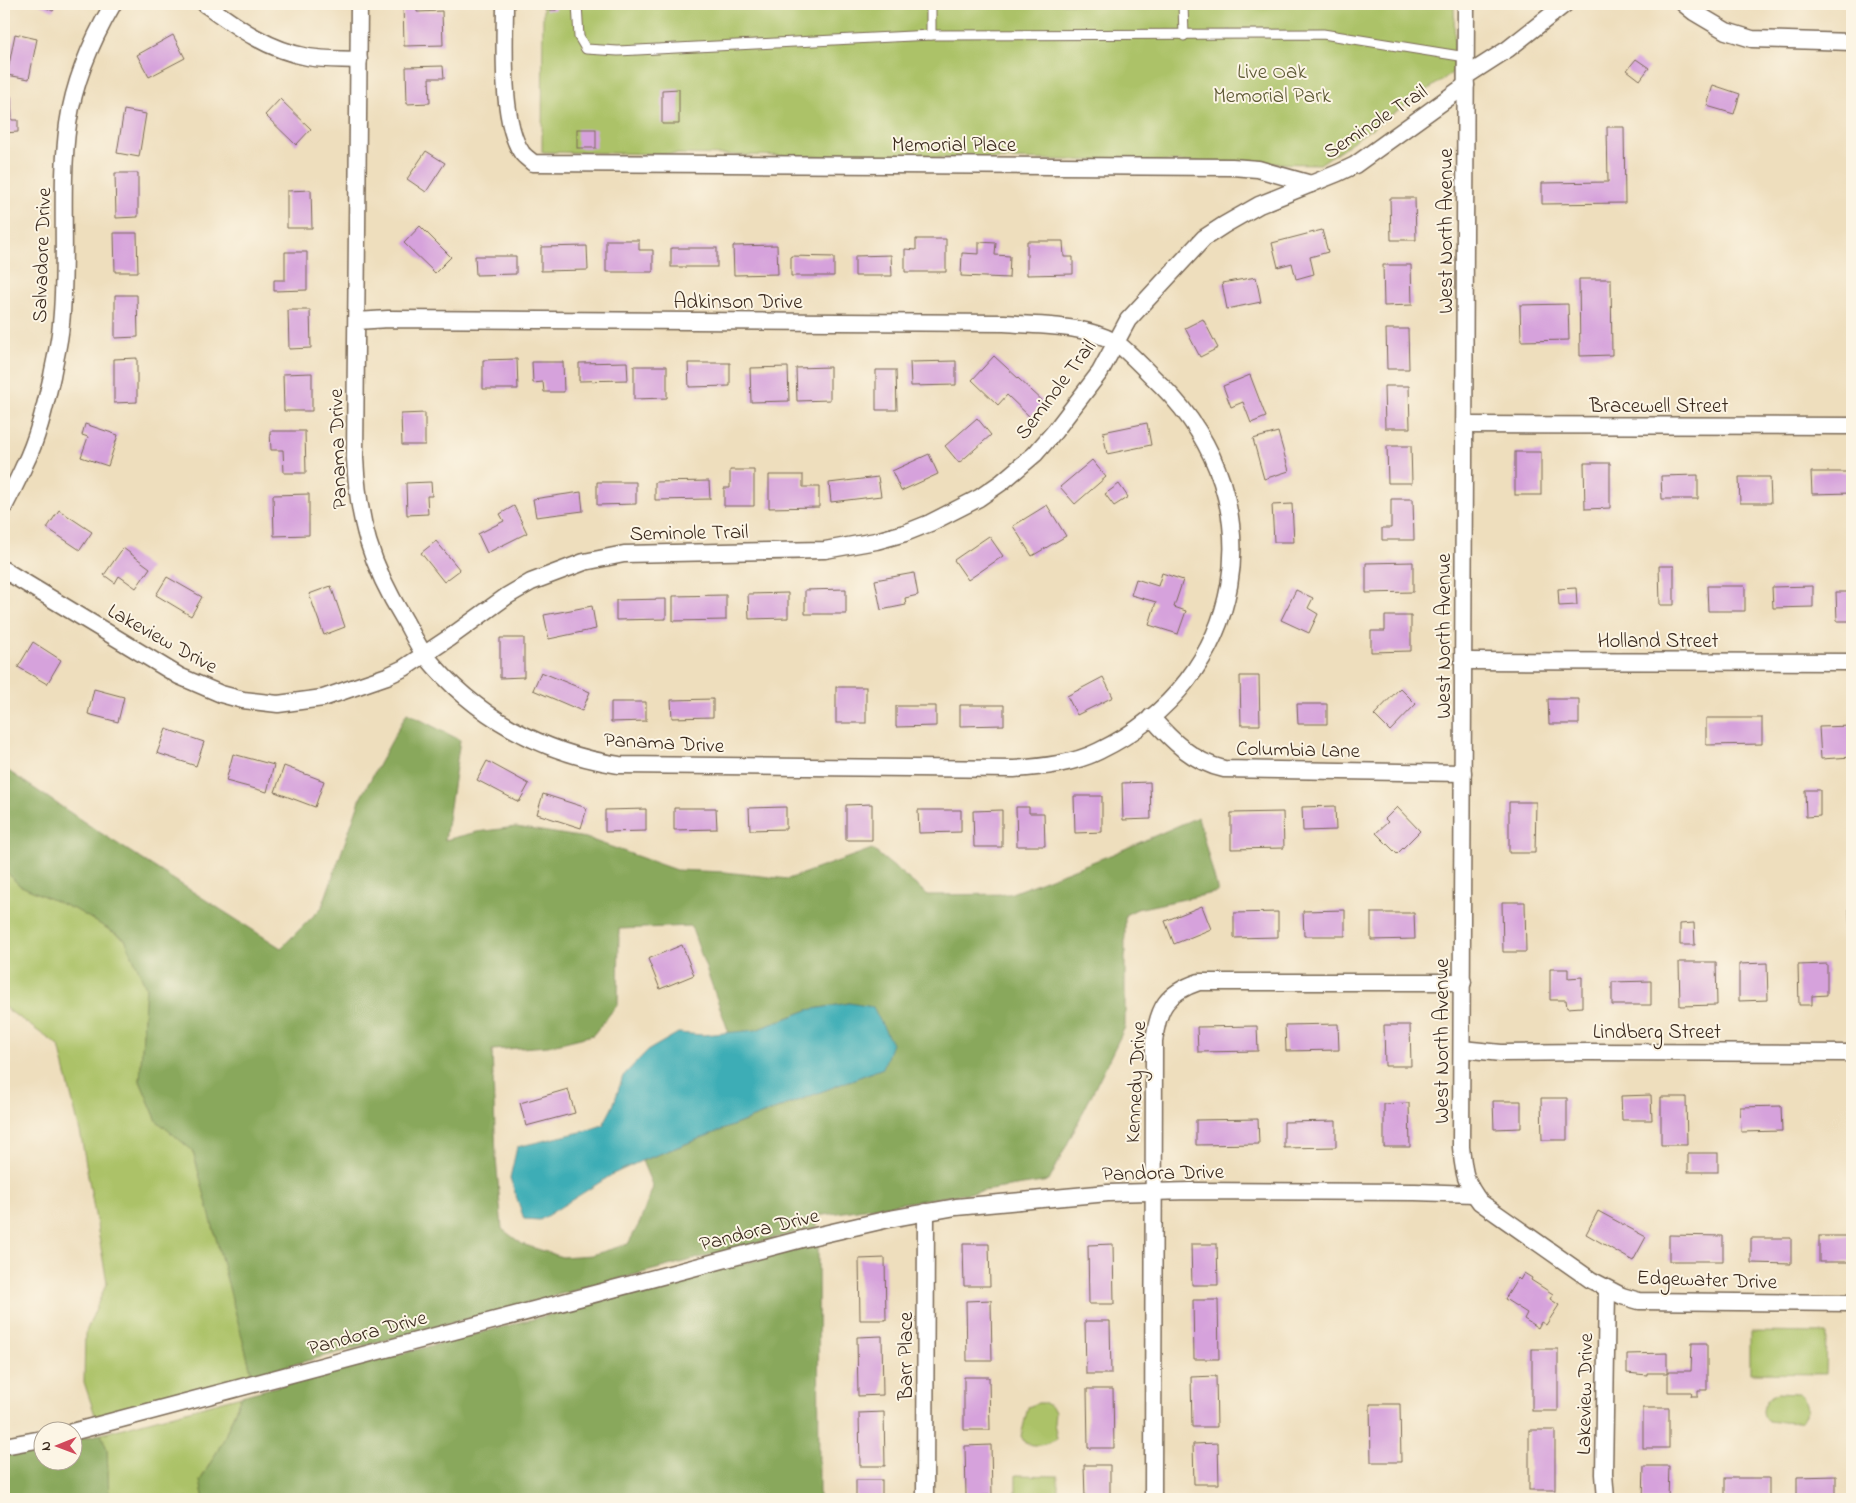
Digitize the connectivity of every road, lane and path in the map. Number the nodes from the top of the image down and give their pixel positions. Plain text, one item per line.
1 (113, 4) edge
2 (205, 4) edge
3 (359, 4) edge
4 (505, 4) edge
5 (577, 4) edge
6 (931, 4) edge
7 (1183, 4) edge
8 (1466, 4) edge
9 (1565, 4) edge
10 (1684, 4) edge
11 (931, 35) junction
12 (1184, 36) junction
13 (1852, 42) edge
14 (1466, 58) junction
15 (359, 60) junction
16 (1466, 81) junction
17 (1311, 184) junction
18 (357, 321) junction
19 (1116, 343) junction
20 (1465, 425) junction
21 (1852, 426) edge
22 (4, 507) edge
23 (4, 570) edge
24 (424, 654) junction
25 (1464, 661) junction
26 (1852, 662) edge
27 (1151, 716) junction
28 (1463, 773) junction
29 (1463, 982) junction
30 (1462, 1049) junction
31 (1852, 1053) edge
32 (1153, 1192) junction
33 (1474, 1194) junction
34 (926, 1212) junction
35 (1607, 1290) junction
36 (1852, 1303) edge
37 (82, 1429) edge
38 (32, 1441) edge
39 (4, 1446) edge
40 (925, 1499) edge
41 (1153, 1499) edge
42 (1606, 1499) edge

1 - 22 street, Salvadore Drive
2 - 15 street
3 - 15 street, Panama Drive
4 - 17 street, Memorial Place
5 - 11 lane
6 - 11 lane
7 - 12 lane
8 - 14 street, West North Avenue
9 - 16 street, Seminole Trail
10 - 13 street
11 - 12 lane
12 - 14 lane
14 - 16 street, West North Avenue
15 - 18 street, Panama Drive
16 - 17 street, Seminole Trail
16 - 20 street, West North Avenue
17 - 19 street, Seminole Trail
18 - 19 street, Adkinson Drive
18 - 24 street, Panama Drive
19 - 24 street, Seminole Trail
19 - 27 street, Panama Drive
20 - 21 street, Bracewell Street
20 - 25 street, West North Avenue
23 - 24 street, Lakeview Drive
24 - 27 street, Panama Drive
25 - 26 street, Holland Street
25 - 28 street, West North Avenue
27 - 28 street, Columbia Lane
28 - 29 street, West North Avenue
29 - 30 street, West North Avenue
29 - 32 street, Kennedy Drive
30 - 31 street, Lindberg Street
30 - 33 street, West North Avenue
32 - 33 street, Pandora Drive
32 - 34 street, Pandora Drive
32 - 41 street, Kennedy Drive
33 - 35 street, Edgewater Drive
34 - 37 street, Pandora Drive
34 - 40 street, Barr Place
35 - 36 street, Edgewater Drive
35 - 42 street, Lakeview Drive
38 - 39 street

